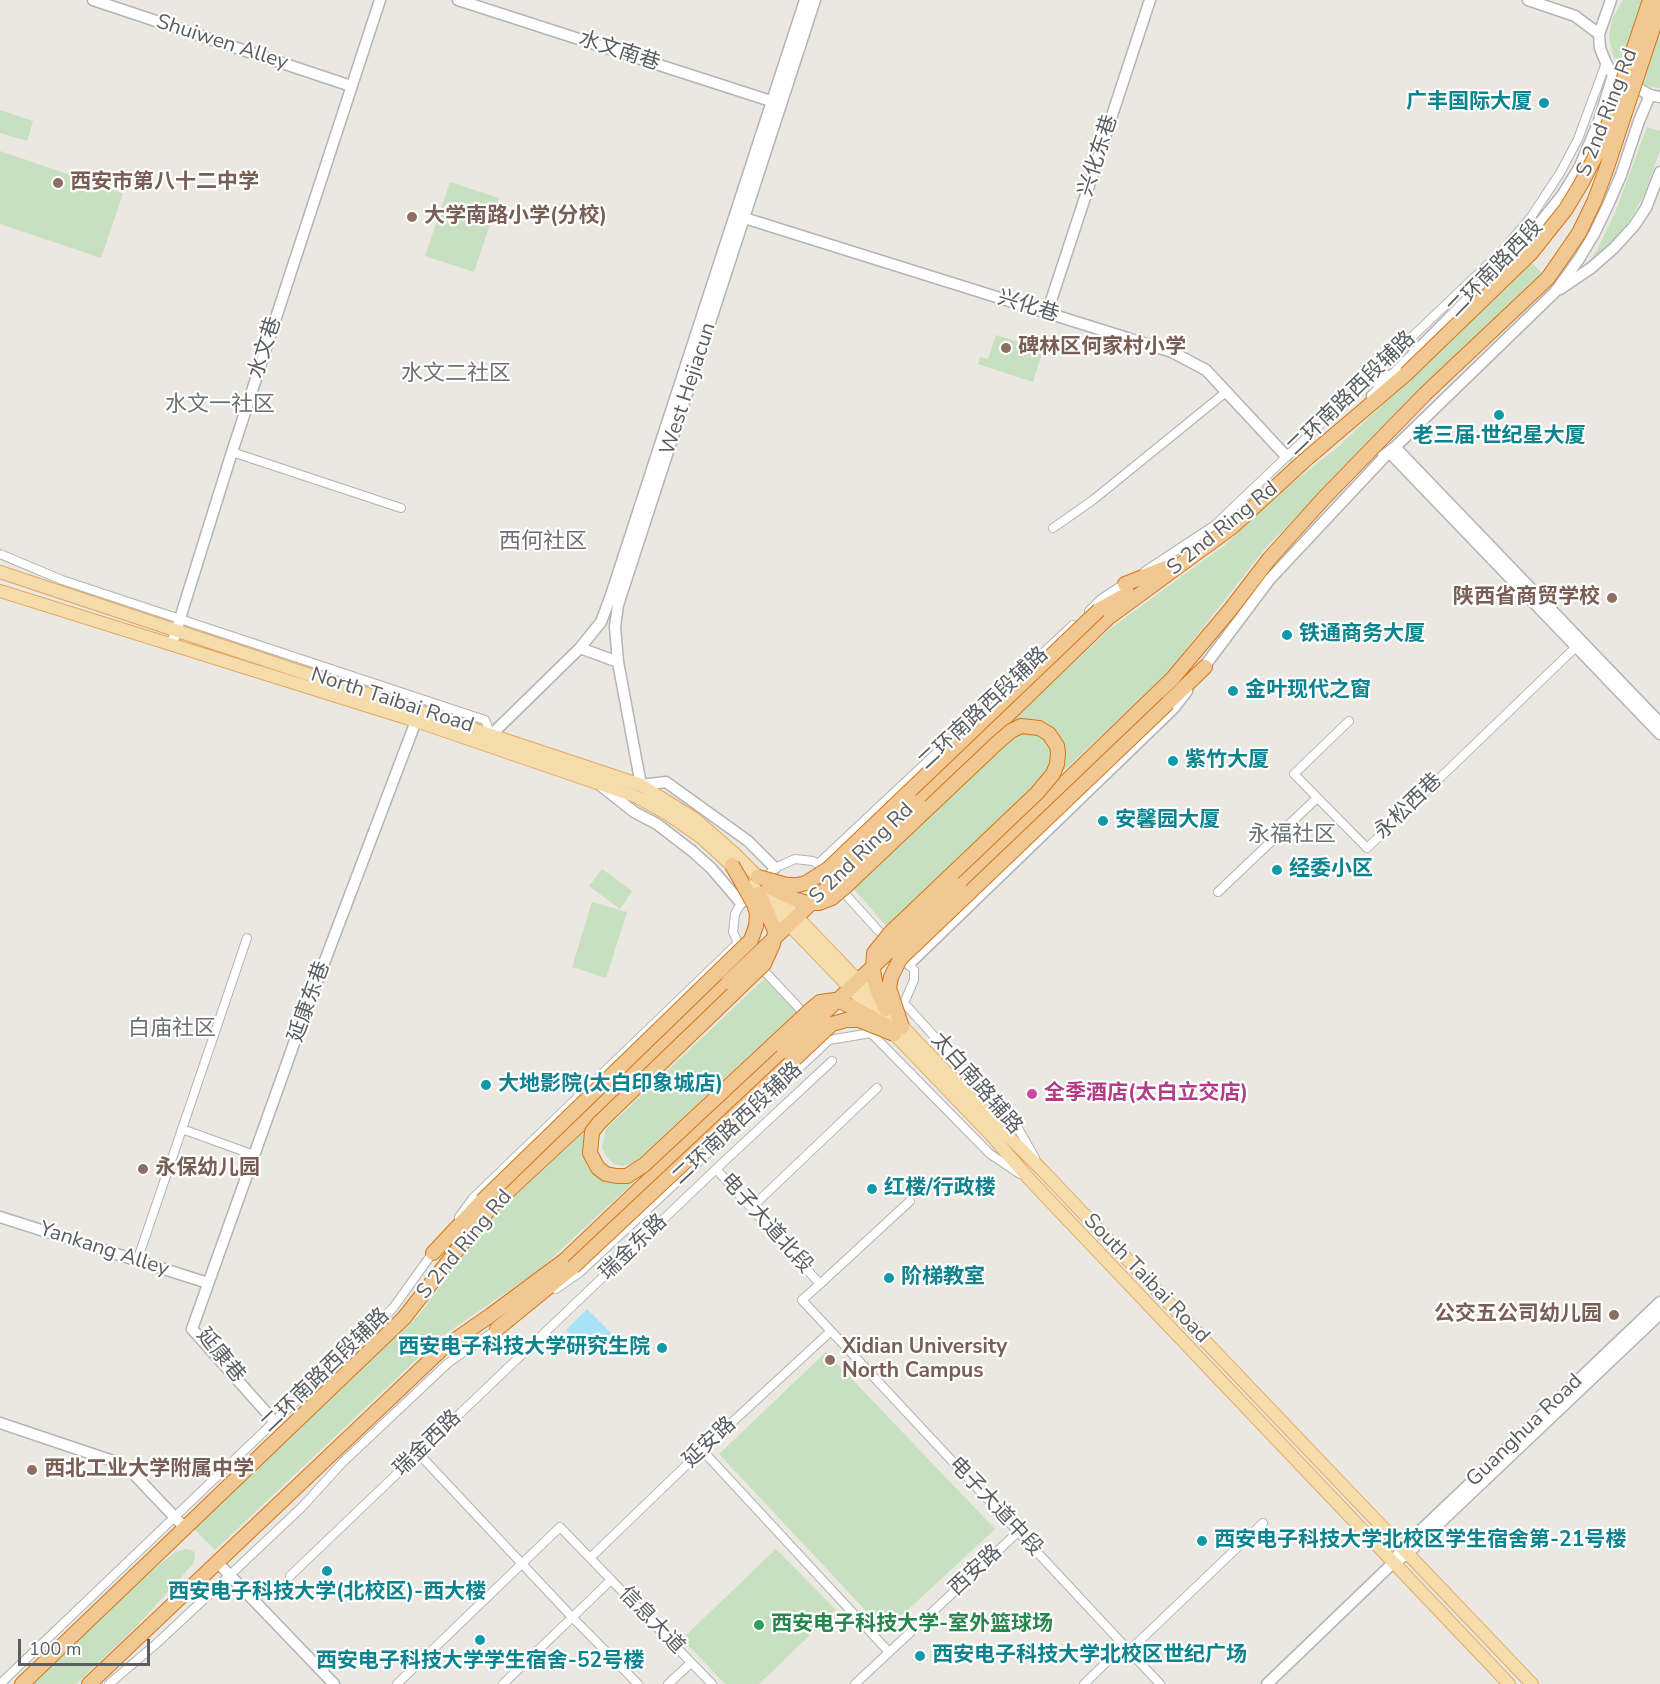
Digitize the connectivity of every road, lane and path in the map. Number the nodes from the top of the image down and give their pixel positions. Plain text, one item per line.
1 (93, 0) edge
2 (380, 0) edge
3 (458, 0) edge
4 (805, 0) edge
5 (815, 0) edge
6 (1150, 0) edge
7 (1528, 0) edge
8 (1611, 0) edge
9 (1650, 0) edge
10 (1660, 7) edge
11 (1599, 34) junction
12 (1606, 63) junction
13 (1613, 75) junction
14 (351, 86) junction
15 (1655, 96) edge
16 (777, 103) junction
17 (1660, 172) edge
18 (740, 217) junction
19 (1555, 292) junction
20 (1047, 313) junction
21 (1399, 374) junction
22 (1361, 385) junction
23 (1226, 392) junction
24 (1392, 449) junction
25 (232, 452) junction
26 (1286, 456) junction
27 (1324, 498) junction
28 (401, 508) dead end
29 (1053, 528) dead end
30 (0, 554) edge
31 (1187, 560) junction
32 (0, 572) edge
33 (1125, 584) junction
34 (0, 591) edge
35 (1104, 614) junction
36 (178, 624) junction
37 (172, 644) junction
38 (1579, 644) junction
39 (580, 648) junction
40 (618, 662) junction
41 (1205, 667) junction
42 (1349, 721) dead end
43 (416, 722) junction
44 (1660, 723) edge
45 (1660, 734) edge
46 (491, 735) junction
47 (998, 743) junction
48 (966, 756) junction
49 (595, 782) junction
50 (641, 785) junction
51 (952, 787) junction
52 (1037, 792) junction
53 (1317, 798) junction
54 (1028, 819) junction
55 (1005, 823) junction
56 (818, 864) junction
57 (732, 865) junction
58 (775, 868) junction
59 (759, 886) junction
60 (1218, 892) dead end
61 (741, 903) junction
62 (247, 938) dead end
63 (738, 943) junction
64 (909, 964) junction
65 (904, 1003) junction
66 (886, 1010) junction
67 (894, 1029) junction
68 (871, 1033) junction
69 (829, 1040) junction
70 (832, 1061) dead end
71 (648, 1076) junction
72 (877, 1088) dead end
73 (617, 1090) junction
74 (608, 1115) junction
75 (685, 1127) junction
76 (182, 1129) junction
77 (997, 1134) junction
78 (678, 1151) junction
79 (254, 1155) junction
80 (654, 1156) junction
81 (716, 1169) junction
82 (1042, 1170) junction
83 (1030, 1180) junction
84 (910, 1202) dead end
85 (486, 1205) junction
86 (751, 1208) junction
87 (0, 1217) edge
88 (433, 1253) junction
89 (137, 1261) junction
90 (569, 1263) junction
91 (208, 1283) junction
92 (820, 1284) junction
93 (1660, 1302) edge
94 (567, 1312) joint
95 (1660, 1314) edge
96 (497, 1329) junction
97 (831, 1331) junction
98 (274, 1421) junction
99 (0, 1423) edge
100 (702, 1450) junction
101 (418, 1453) junction
102 (174, 1517) junction
103 (1263, 1523) dead end
104 (184, 1528) junction
105 (1018, 1532) junction
106 (1405, 1551) junction
107 (590, 1558) junction
108 (218, 1563) junction
109 (522, 1563) junction
110 (1393, 1563) junction
111 (230, 1575) junction
112 (290, 1576) dead end
113 (611, 1580) junction
114 (572, 1617) junction
115 (1126, 1648) junction
116 (889, 1652) junction
117 (691, 1663) junction
118 (0, 1684) edge
119 (22, 1684) edge
120 (89, 1684) edge
121 (109, 1684) edge
122 (334, 1684) edge
123 (397, 1684) edge
124 (503, 1684) edge
125 (638, 1684) edge
126 (668, 1684) edge
127 (712, 1684) edge
128 (855, 1684) edge
129 (1084, 1684) edge
130 (1160, 1684) edge
131 (1267, 1684) edge
132 (1509, 1684) edge
133 (1532, 1684) edge

1 - 14 street, Shuiwen Alley
2 - 14 street, 水文巷
3 - 16 street, 水文南巷
4 - 16 street, West Hejiacun
5 - 16 street, West Hejiacun
6 - 20 street, 兴化东巷
7 - 11 street
8 - 11 street
9 - 21 highway, S 2nd Ring Rd, bridge
10 - 27 highway, S 2nd Ring Rd, bridge
11 - 12 street
12 - 13 street
12 - 22 street, 二环南路西段辅路
13 - 15 street
13 - 21 street, 二环南路西段
14 - 25 street, 水文巷
15 - 19 street
16 - 18 street, West Hejiacun
17 - 19 street
18 - 20 street, 兴化巷
18 - 39 street, West Hejiacun
18 - 40 street, West Hejiacun
19 - 24 street
20 - 23 street, 兴化巷
21 - 22 street
21 - 31 highway, S 2nd Ring Rd
22 - 26 street, 二环南路西段辅路
23 - 26 street, 兴化巷
23 - 29 street
24 - 27 street
24 - 38 street
24 - 41 street
25 - 28 street
25 - 36 street, 水文巷
26 - 33 street, 二环南路西段辅路
27 - 54 highway, S 2nd Ring Rd
30 - 36 street
31 - 33 highway
31 - 35 highway
32 - 36 main road, North Taibai Road
33 - 56 street, 二环南路西段辅路
34 - 37 main road, North Taibai Road
35 - 48 highway, S 2nd Ring Rd
35 - 59 highway, bridge
36 - 37 street, 水文巷
36 - 46 main road, North Taibai Road
37 - 43 main road, North Taibai Road
38 - 44 street
38 - 45 street
38 - 53 street, 永松西巷
39 - 40 street
39 - 46 street, West Hejiacun
40 - 50 street, West Hejiacun
41 - 64 street
41 - 67 highway, bridge
42 - 53 street, 永松西巷
43 - 49 main road, North Taibai Road
43 - 79 street, 延康东巷
46 - 50 main road, North Taibai Road
47 - 48 highway
47 - 51 highway, bridge
47 - 52 highway, bridge
48 - 51 highway
48 - 73 highway, S 2nd Ring Rd, bridge
49 - 57 main road, North Taibai Road
49 - 61 street
50 - 58 street
50 - 59 main road, North Taibai Road
51 - 59 highway, bridge
52 - 54 highway
52 - 55 highway, bridge
53 - 60 street
54 - 55 highway
54 - 78 highway, S 2nd Ring Rd, bridge
55 - 66 highway, bridge
56 - 58 street
56 - 64 street
57 - 59 main road, North Taibai Road
57 - 85 highway, bridge
58 - 61 street
59 - 66 main road, South Taibai Road, bridge
59 - 67 main road, South Taibai Road, bridge
59 - 71 highway, bridge
61 - 63 street
62 - 76 street
63 - 69 street
63 - 88 street, 二环南路西段辅路
64 - 65 street
65 - 68 street
65 - 82 street, 太白南路辅路
66 - 67 main road, South Taibai Road, bridge
67 - 75 highway, bridge
67 - 77 main road, South Taibai Road, bridge
67 - 90 highway, bridge
68 - 69 street
68 - 83 street, 太白南路辅路
69 - 96 street, 二环南路西段辅路
70 - 81 street, 瑞金东路
71 - 73 highway
71 - 74 highway, bridge
72 - 86 street
73 - 74 highway
73 - 85 highway, S 2nd Ring Rd
74 - 80 highway, bridge
75 - 78 highway
75 - 80 highway, bridge
76 - 79 street
76 - 89 street
77 - 82 main road, South Taibai Road
77 - 83 main road, South Taibai Road
78 - 80 highway
78 - 90 highway, S 2nd Ring Rd
79 - 91 street, 延康东巷
81 - 86 street, 电子大道北段
81 - 94 street, 瑞金东路
82 - 106 main road, South Taibai Road
83 - 110 main road, South Taibai Road
84 - 92 street
85 - 88 highway
85 - 104 highway, S 2nd Ring Rd
86 - 92 street, 电子大道北段
87 - 89 street, Yankang Alley
88 - 98 street, 二环南路西段辅路
89 - 91 street, Yankang Alley
90 - 96 highway
90 - 108 highway
91 - 98 street, 延康巷
92 - 97 street, 电子大道北段
93 - 106 street, Guanghua Road
94 - 101 street, 瑞金西路
95 - 106 street, Guanghua Road
96 - 111 street, 二环南路西段辅路
97 - 100 street, 延安路
97 - 105 street, 电子大道中段
98 - 102 street, 二环南路西段辅路
99 - 102 street
100 - 107 street, 延安路
100 - 116 street
101 - 109 street
101 - 112 street, 瑞金西路
102 - 104 street
102 - 118 street, 二环南路西段辅路
103 - 115 street
104 - 119 highway, S 2nd Ring Rd
105 - 115 street, 电子大道中段
105 - 116 street, 西安路
106 - 110 street, Guanghua Road
106 - 133 main road, South Taibai Road
107 - 109 street, 信息大道
107 - 113 street, 信息大道
108 - 111 street
108 - 120 highway
109 - 114 street
109 - 123 street
110 - 131 street, Guanghua Road
110 - 132 main road, South Taibai Road
111 - 121 street, 二环南路西段辅路
111 - 122 street
113 - 114 street
113 - 117 street, 信息大道
114 - 124 street
114 - 125 street
115 - 129 street
115 - 130 street, 电子大道中段
116 - 128 street, 西安路
117 - 126 street
117 - 127 street, 信息大道

